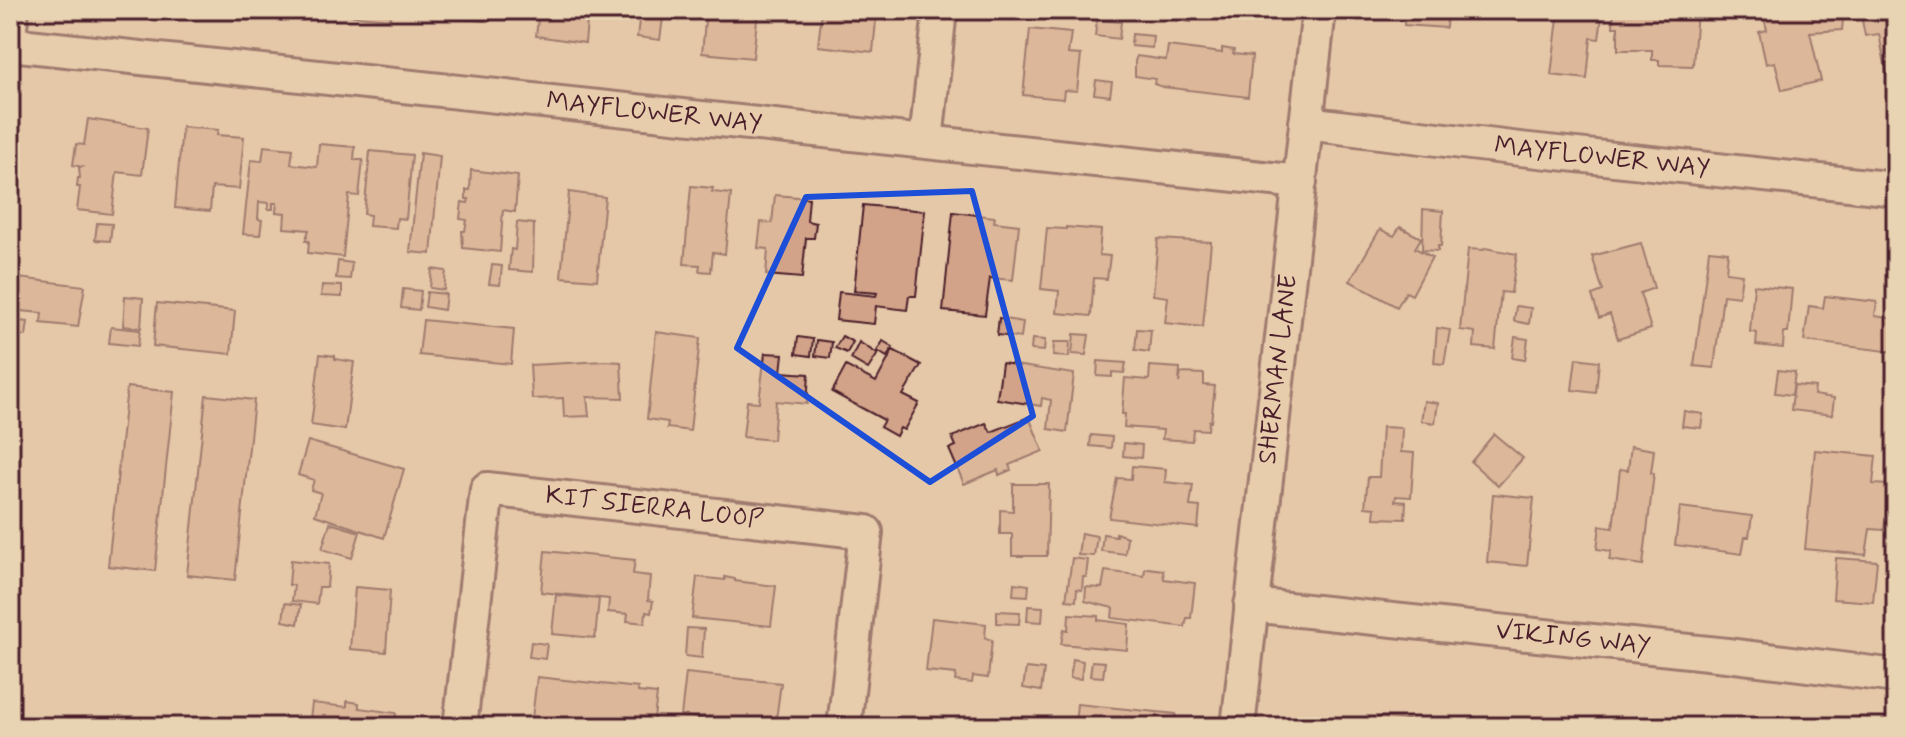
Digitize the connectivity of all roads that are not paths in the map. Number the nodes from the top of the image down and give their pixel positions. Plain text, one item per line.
1 (12, 10) edge
2 (940, 10) edge
3 (1319, 10) edge
4 (10, 27) edge
5 (10, 44) edge
6 (1306, 123) junction
7 (926, 141) junction
8 (1300, 182) junction
9 (1896, 189) edge
10 (1251, 605) junction
11 (1896, 676) edge
12 (460, 727) edge
13 (844, 727) edge
14 (1238, 727) edge

1 - 4 street
2 - 7 street
3 - 6 street, SHERMAN LANE
5 - 7 street, MAYFLOWER WAY
6 - 8 street, SHERMAN LANE
6 - 9 street, MAYFLOWER WAY
7 - 8 street, MAYFLOWER WAY
8 - 10 street, SHERMAN LANE
10 - 11 street, VIKING WAY
10 - 14 street, SHERMAN LANE
12 - 13 street, KIT SIERRA LOOP

